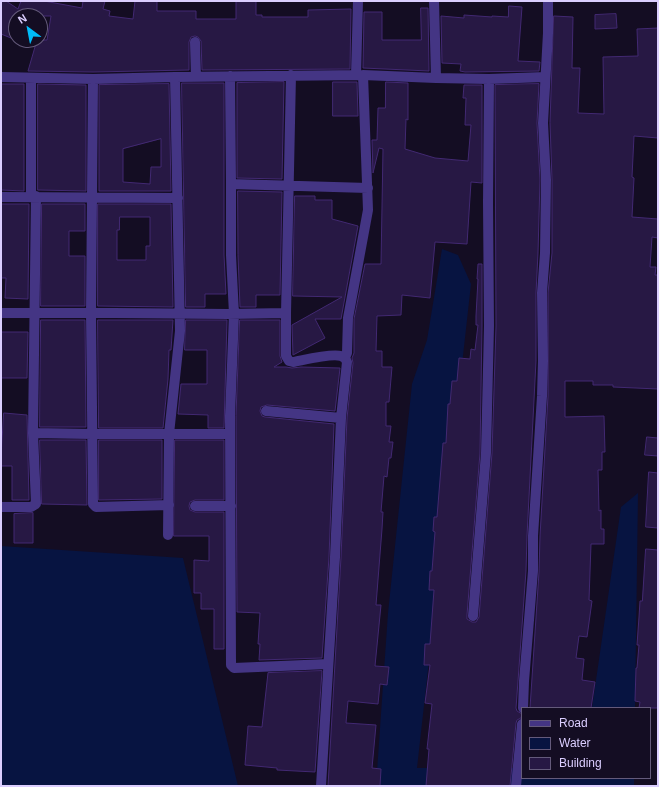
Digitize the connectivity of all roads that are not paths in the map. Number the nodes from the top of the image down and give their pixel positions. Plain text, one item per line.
1 (358, 1) edge
2 (434, 1) edge
3 (548, 1) edge
4 (195, 42) dead end
5 (290, 75) junction
6 (359, 75) junction
7 (230, 76) junction
8 (1, 77) edge
9 (175, 77) junction
10 (196, 77) junction
11 (545, 77) junction
12 (31, 78) junction
13 (436, 78) junction
14 (490, 78) junction
15 (93, 79) junction
16 (231, 184) junction
17 (289, 186) junction
18 (368, 188) junction
19 (34, 196) junction
20 (1, 197) edge
21 (91, 197) junction
22 (178, 198) junction
23 (1, 313) edge
24 (34, 313) junction
25 (91, 313) junction
26 (179, 313) junction
27 (286, 313) junction
28 (234, 314) junction
29 (346, 358) junction
30 (266, 411) dead end
31 (342, 418) junction
32 (33, 433) junction
33 (92, 434) junction
34 (169, 434) junction
35 (230, 434) junction
36 (169, 505) junction
37 (195, 506) dead end
38 (231, 506) junction
39 (1, 507) edge
40 (168, 535) dead end
41 (473, 616) dead end
42 (328, 664) junction
43 (523, 707) edge
44 (521, 734) edge
45 (321, 786) edge
46 (516, 786) edge

1 - 6 street
2 - 13 street
3 - 11 street
4 - 10 street
5 - 6 street
5 - 7 street
5 - 17 street
6 - 13 street
6 - 18 street
7 - 10 street
7 - 16 street
8 - 12 street
9 - 10 street
9 - 15 street
9 - 22 street
11 - 14 street
11 - 43 street
12 - 15 street
12 - 19 street
13 - 14 street
14 - 41 street
15 - 21 street
16 - 17 street
16 - 28 street
17 - 18 street
17 - 27 street
18 - 29 street
19 - 20 street
19 - 21 street
19 - 24 street
21 - 22 street
21 - 25 street
22 - 26 street
23 - 24 street
24 - 25 street
24 - 32 street
25 - 26 street
25 - 33 street
26 - 28 street
26 - 34 street
27 - 28 street
27 - 29 street
28 - 35 street
29 - 31 street
30 - 31 street
31 - 42 street
32 - 33 street
32 - 39 street
33 - 34 street
33 - 36 street
34 - 35 street
34 - 36 street
35 - 38 street
36 - 40 street
37 - 38 street
38 - 42 street
42 - 45 street
44 - 46 street

